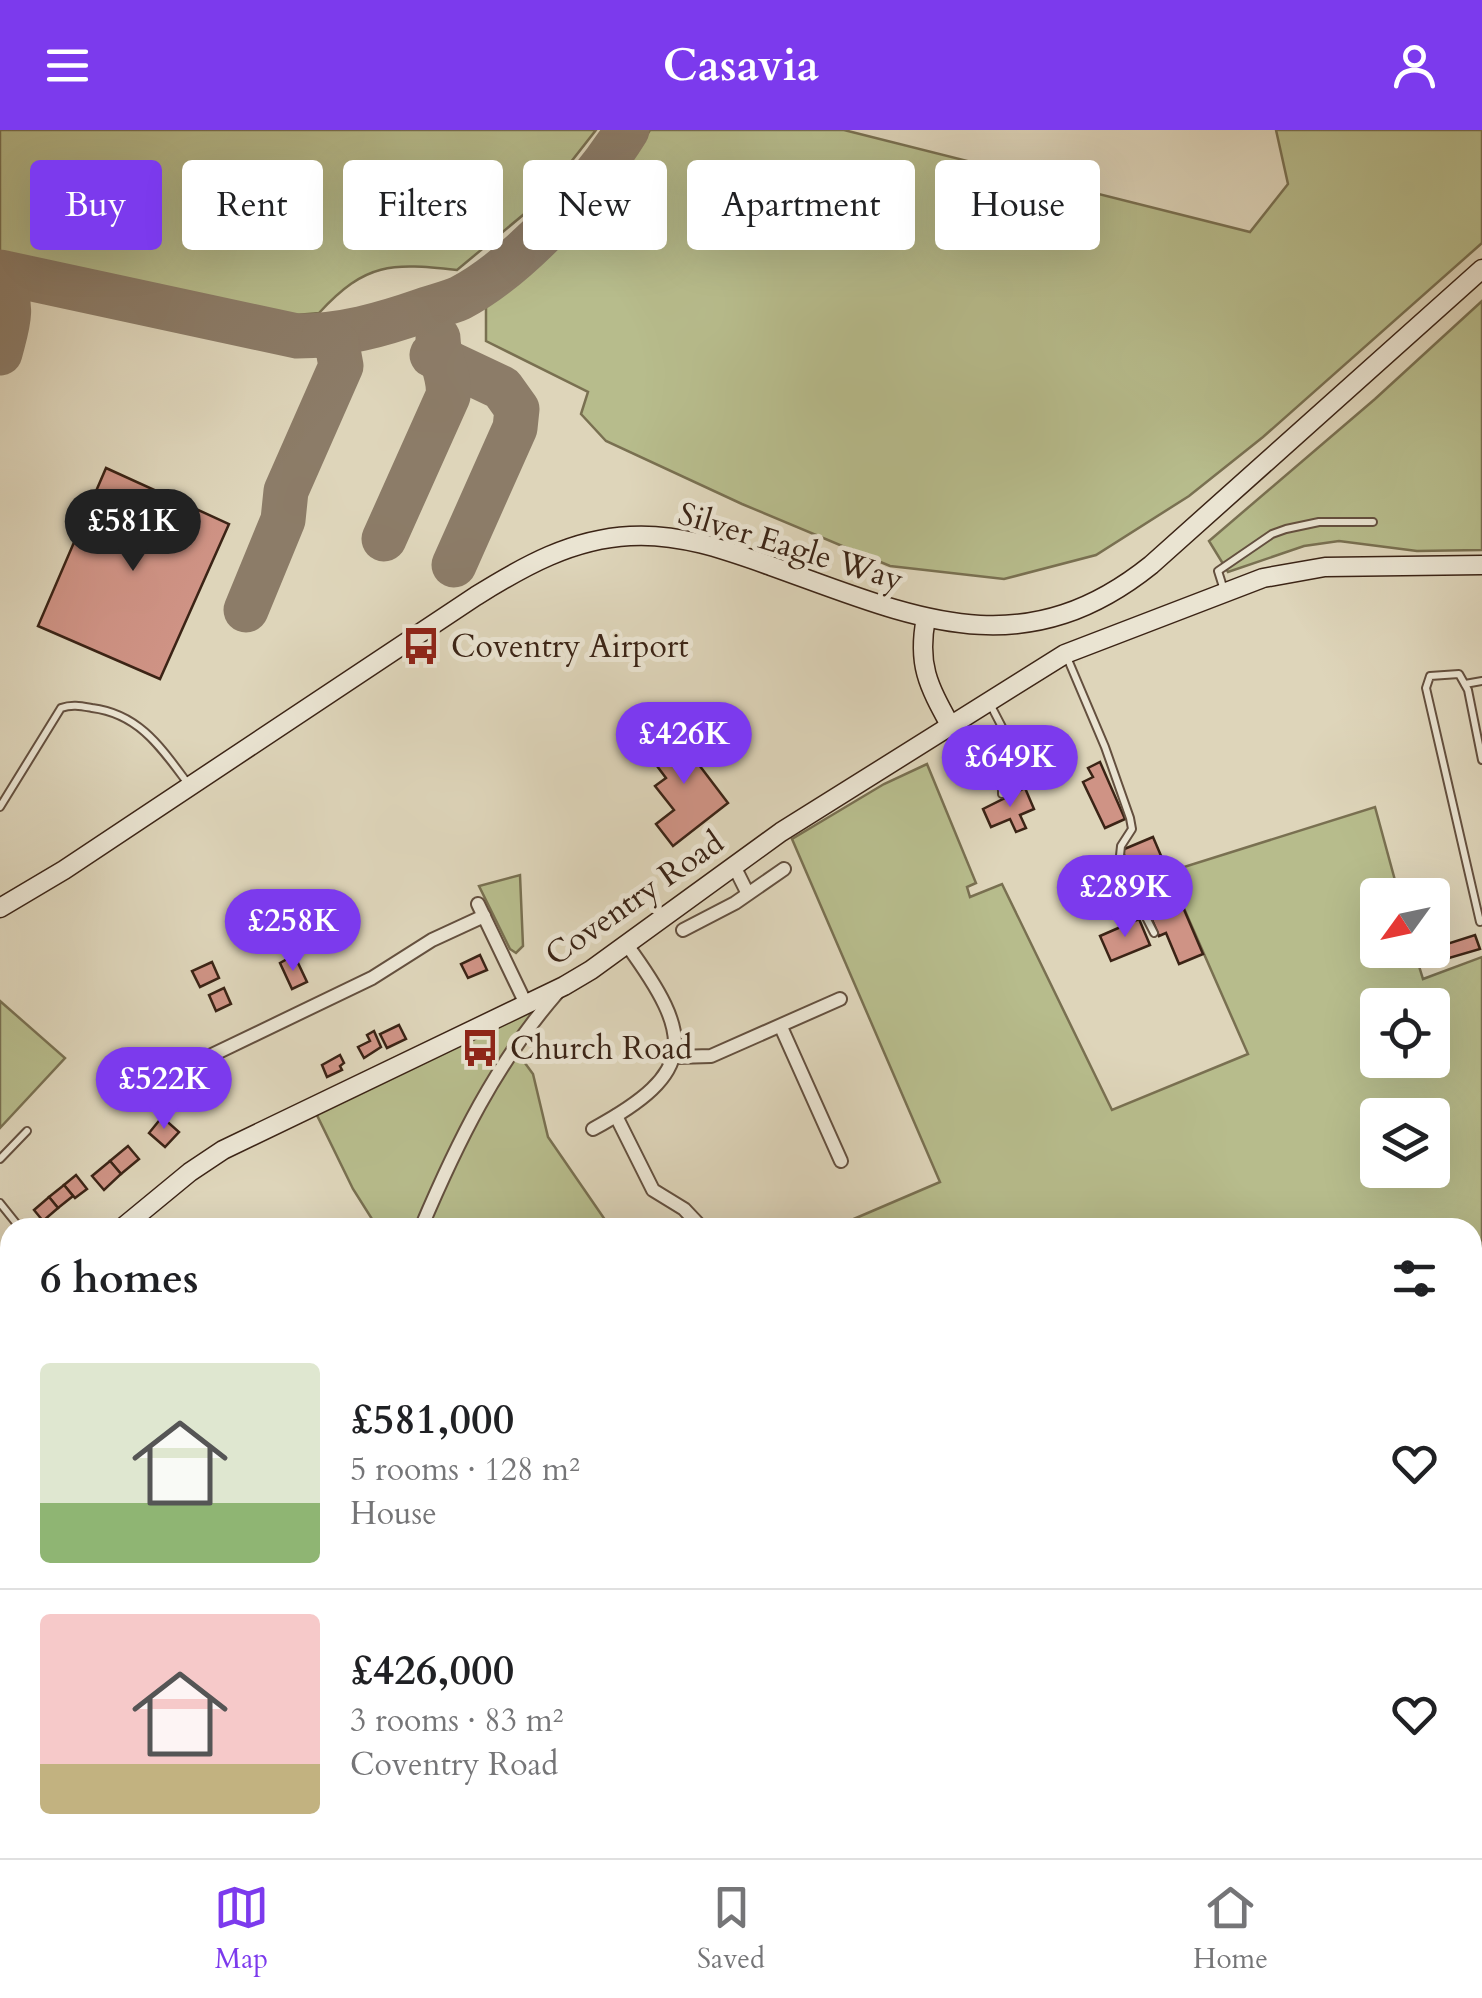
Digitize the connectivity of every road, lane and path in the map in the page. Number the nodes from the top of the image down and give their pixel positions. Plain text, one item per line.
1 (1482, 269) edge
2 (1373, 522) dead end
3 (1482, 564) edge
4 (1225, 592) junction
5 (926, 618) junction
6 (1065, 654) junction
7 (1482, 681) edge
8 (1465, 684) junction
9 (989, 701) junction
10 (950, 724) junction
11 (1482, 760) edge
12 (189, 786) junction
13 (1002, 794) dead end
14 (0, 808) edge
15 (734, 866) junction
16 (784, 869) dead end
17 (748, 892) junction
18 (0, 908) edge
19 (1480, 922) edge
20 (683, 930) dead end
21 (1154, 933) dead end
22 (627, 945) junction
23 (564, 986) junction
24 (840, 999) dead end
25 (526, 1004) junction
26 (780, 1027) junction
27 (210, 1056) dead end
28 (676, 1057) junction
29 (616, 1116) junction
30 (593, 1129) dead end
31 (27, 1130) dead end
32 (0, 1160) edge
33 (841, 1161) dead end
34 (134, 1218) edge
35 (426, 1218) edge
36 (693, 1218) edge

1 - 5 street, Silver Eagle Way
2 - 4 lane
3 - 4 street, Coventry Road
4 - 6 street, Coventry Road
5 - 10 street
5 - 12 street, Silver Eagle Way
6 - 9 street, Coventry Road
6 - 21 lane
7 - 8 lane
8 - 11 lane
8 - 19 lane
9 - 10 street, Coventry Road
9 - 13 lane
10 - 15 street, Coventry Road
12 - 14 lane
12 - 18 street, Silver Eagle Way
15 - 17 street
15 - 22 street, Coventry Road
16 - 17 street
17 - 20 street
22 - 23 street, Coventry Road
22 - 28 street
23 - 25 street, Coventry Road
23 - 35 street
24 - 26 street
25 - 27 street
25 - 34 street, Coventry Road
26 - 28 street
26 - 33 street
28 - 29 street
29 - 30 street
29 - 36 street
31 - 32 lane

